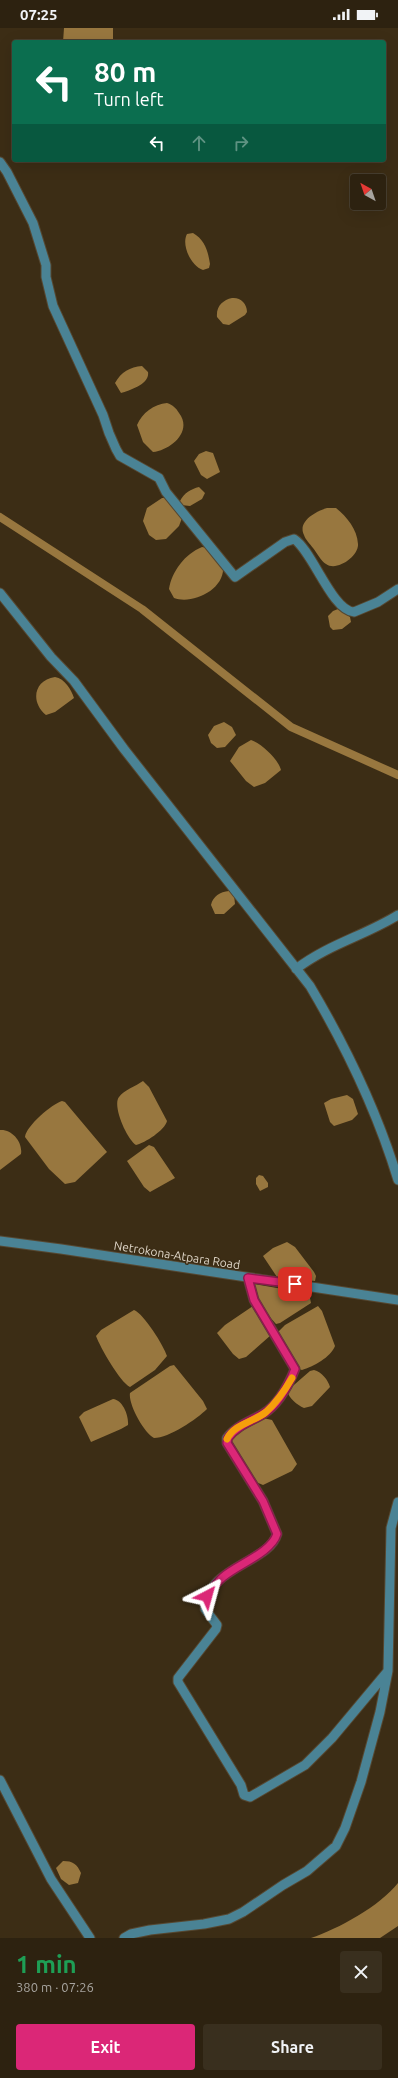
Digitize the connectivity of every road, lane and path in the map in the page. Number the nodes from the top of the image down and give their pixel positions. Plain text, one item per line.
1 (0, 162) edge
2 (398, 589) edge
3 (0, 592) edge
4 (398, 915) edge
5 (296, 969) junction
6 (398, 1180) edge
7 (0, 1241) edge
8 (248, 1278) junction
9 (398, 1300) edge
10 (398, 1502) edge
11 (388, 1671) junction
12 (0, 1780) edge
13 (90, 1938) edge
14 (124, 1938) edge

1 - 2 street
3 - 5 street
4 - 5 street
5 - 6 street
7 - 8 street, Netrokona-Atpara Road
8 - 9 street, Netrokona-Atpara Road
8 - 11 street
10 - 11 street
11 - 14 street
12 - 13 street

